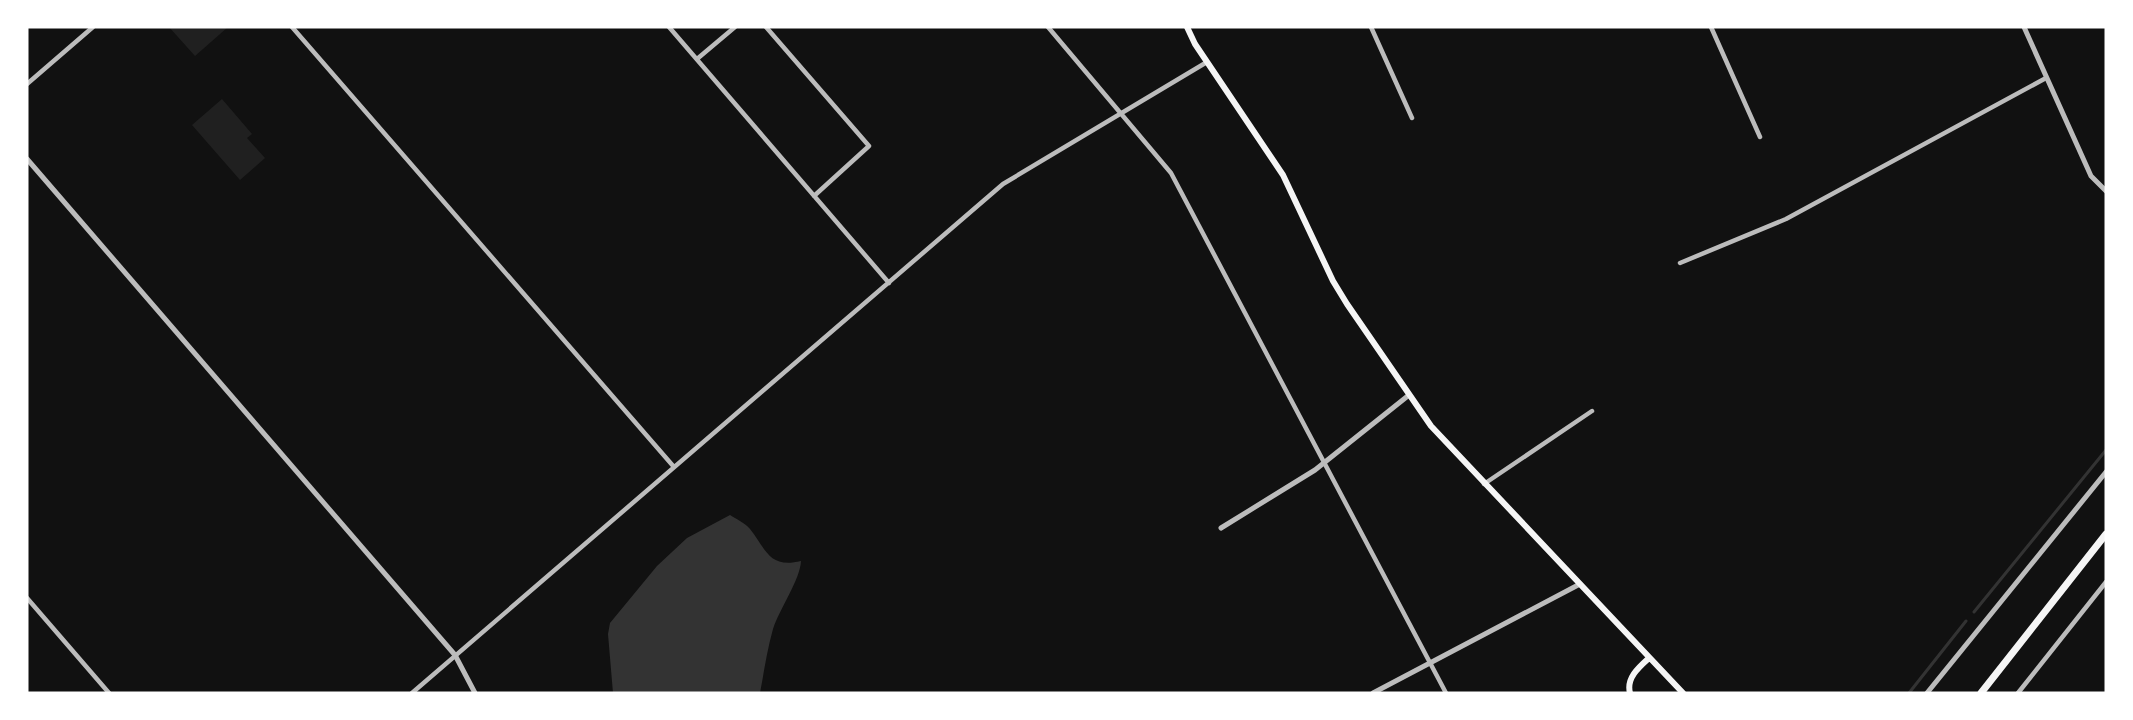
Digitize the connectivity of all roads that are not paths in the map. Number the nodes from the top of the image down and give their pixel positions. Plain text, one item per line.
1 (93, 27) edge
2 (292, 27) edge
3 (669, 27) edge
4 (735, 27) edge
5 (766, 27) edge
6 (1048, 27) edge
7 (1187, 27) edge
8 (1371, 27) edge
9 (1711, 27) edge
10 (2024, 27) edge
11 (697, 60) junction
12 (1207, 62) junction
13 (2046, 78) junction
14 (27, 84) edge
15 (1121, 112) junction
16 (1412, 118) dead end
17 (1760, 137) dead end
18 (27, 159) edge
19 (2106, 191) edge
20 (814, 196) junction
21 (1680, 263) dead end
22 (889, 283) junction
23 (1408, 395) junction
24 (1592, 411) dead end
25 (674, 467) junction
26 (2106, 472) edge
27 (1484, 484) junction
28 (1221, 528) dead end
29 (2106, 534) edge
30 (2106, 582) edge
31 (1580, 584) junction
32 (27, 598) edge
33 (455, 655) junction
34 (1649, 658) junction
35 (1430, 663) junction
36 (109, 693) edge
37 (412, 693) edge
38 (475, 693) edge
39 (1373, 693) edge
40 (1446, 693) edge
41 (1630, 693) edge
42 (1683, 693) edge
43 (1927, 693) edge
44 (1981, 693) edge
45 (2018, 693) edge

1 - 14 street
2 - 25 street
3 - 11 street
4 - 11 street
5 - 20 street
6 - 15 street
7 - 12 main road
8 - 16 street
9 - 17 street
10 - 13 street
11 - 20 street
12 - 15 street
12 - 23 main road
13 - 19 street
13 - 21 street
15 - 22 street
15 - 35 street
18 - 33 street
20 - 22 street
22 - 25 street
23 - 27 main road
23 - 28 street
24 - 27 street
25 - 33 street
26 - 43 street
27 - 31 main road
29 - 44 main road
30 - 45 street
31 - 34 main road
31 - 35 street
32 - 36 street
33 - 37 street
33 - 38 street
34 - 41 main road
34 - 42 main road
35 - 39 street
35 - 40 street

